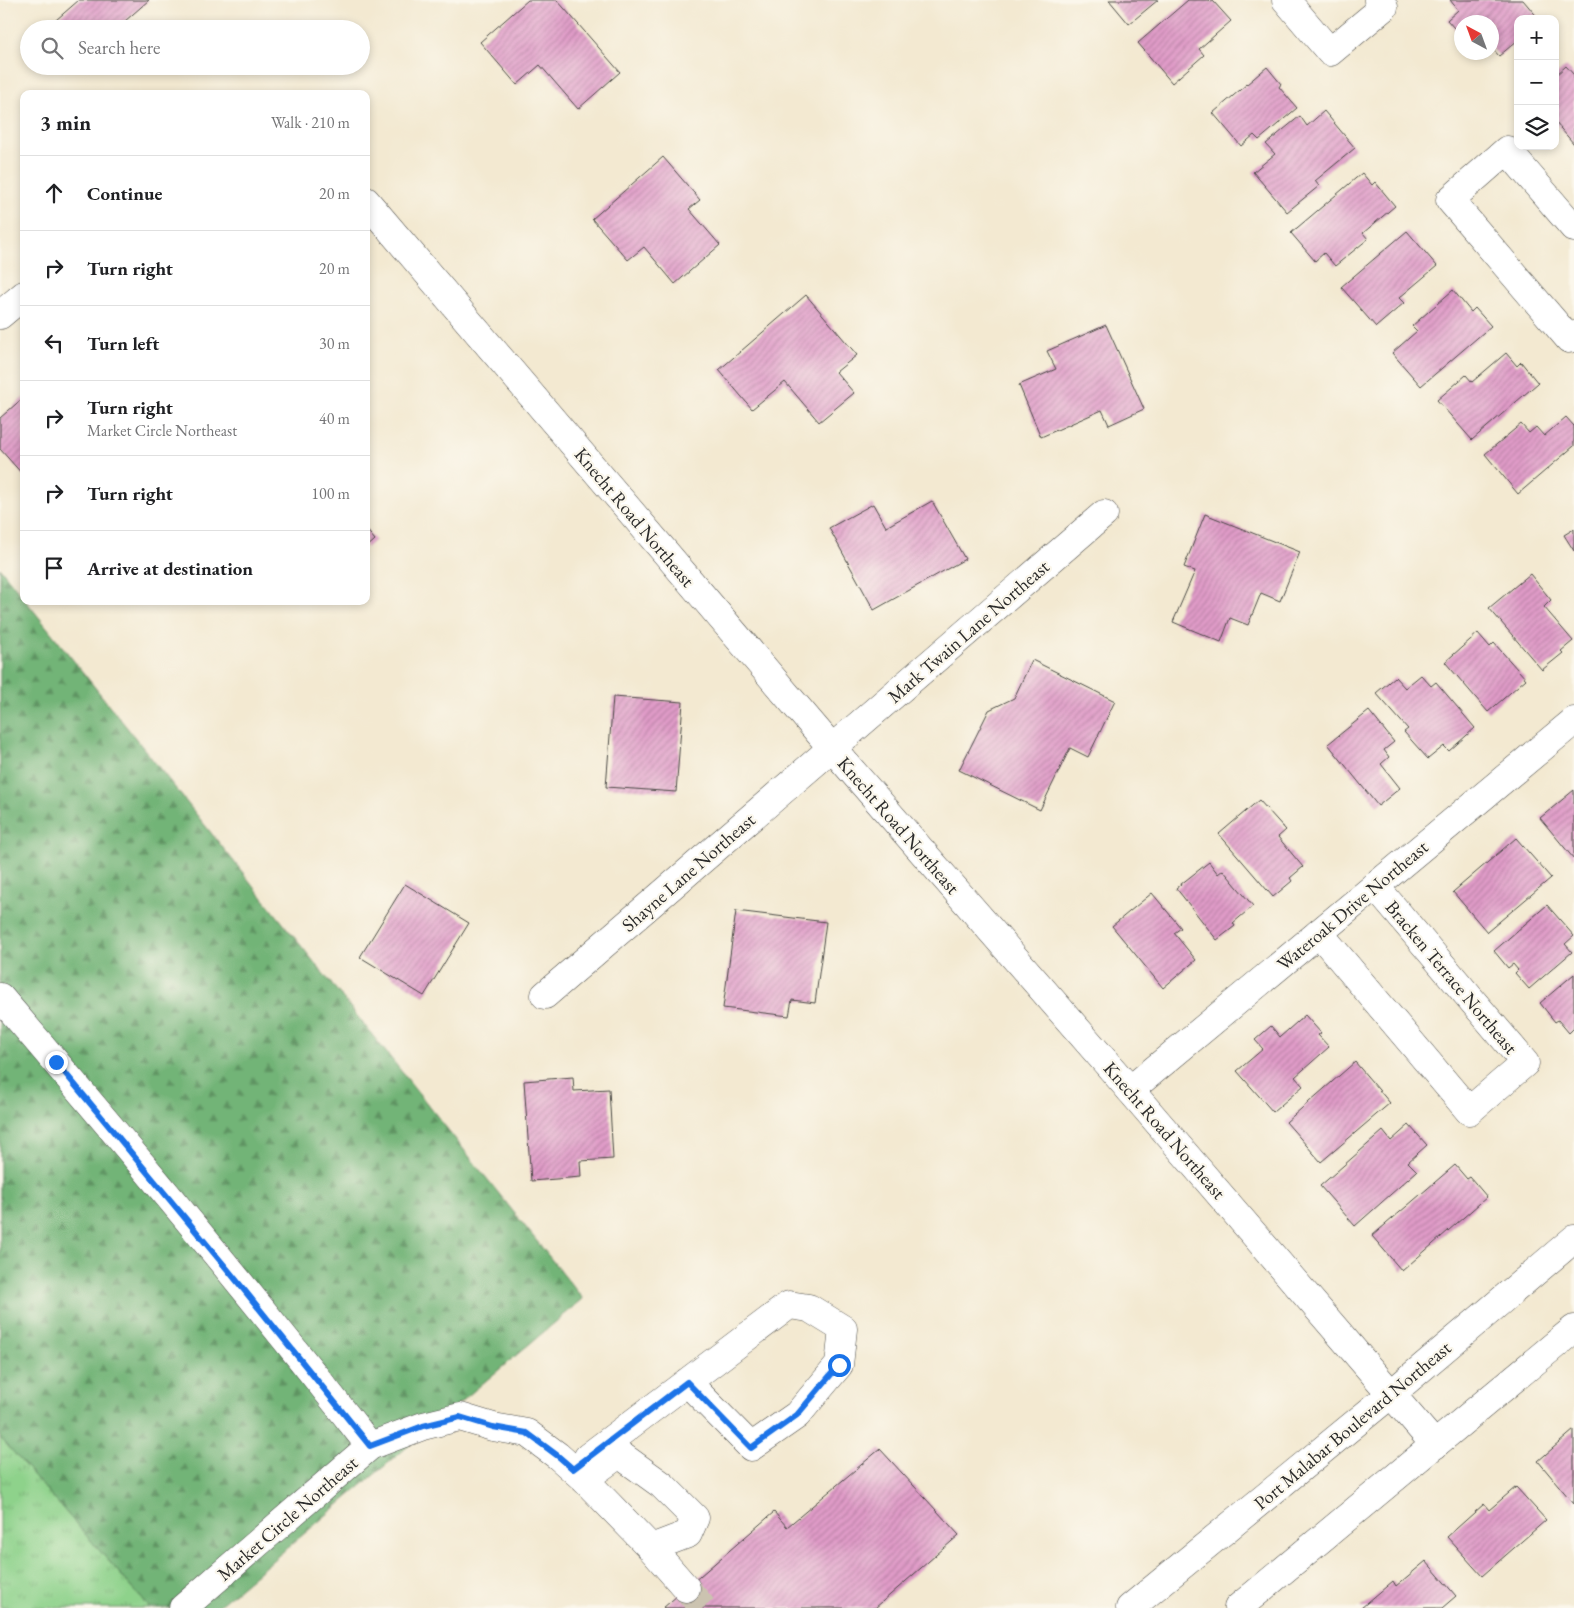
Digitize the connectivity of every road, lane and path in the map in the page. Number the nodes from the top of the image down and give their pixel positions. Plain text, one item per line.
1 (1286, 0) edge
2 (1378, 0) edge
3 (370, 206) edge
4 (1574, 228) edge
5 (20, 298) edge
6 (0, 315) edge
7 (1574, 335) edge
8 (1104, 514) dead end
9 (1574, 721) edge
10 (832, 748) junction
11 (1375, 886) junction
12 (1319, 933) junction
13 (545, 995) dead end
14 (0, 997) edge
15 (1130, 1090) junction
16 (1574, 1240) edge
17 (1574, 1329) edge
18 (687, 1382) junction
19 (1391, 1394) junction
20 (1435, 1445) junction
21 (370, 1446) junction
22 (578, 1474) junction
23 (651, 1548) junction
24 (686, 1588) tunnel mouth
25 (183, 1608) edge
26 (1130, 1608) edge
27 (1238, 1608) edge

1 - 2 street
3 - 10 street, Knecht Road Northeast
4 - 7 street
5 - 6 street
8 - 10 street, Mark Twain Lane Northeast
9 - 11 street, Wateroak Drive Northeast
10 - 13 street, Shayne Lane Northeast
10 - 15 street, Knecht Road Northeast
11 - 12 street, Wateroak Drive Northeast
11 - 12 street, Bracken Terrace Northeast
12 - 15 street, Wateroak Drive Northeast
14 - 21 street
15 - 19 street, Knecht Road Northeast
16 - 19 street, Port Malabar Boulevard Northeast
17 - 20 street
18 - 18 street
18 - 22 street
19 - 20 street, Knecht Road Northeast
19 - 26 street, Port Malabar Boulevard Northeast
20 - 27 street
21 - 22 street, Market Circle Northeast
21 - 25 street, Market Circle Northeast
22 - 23 street, Market Circle Northeast
22 - 23 street
23 - 24 street, Market Circle Northeast

